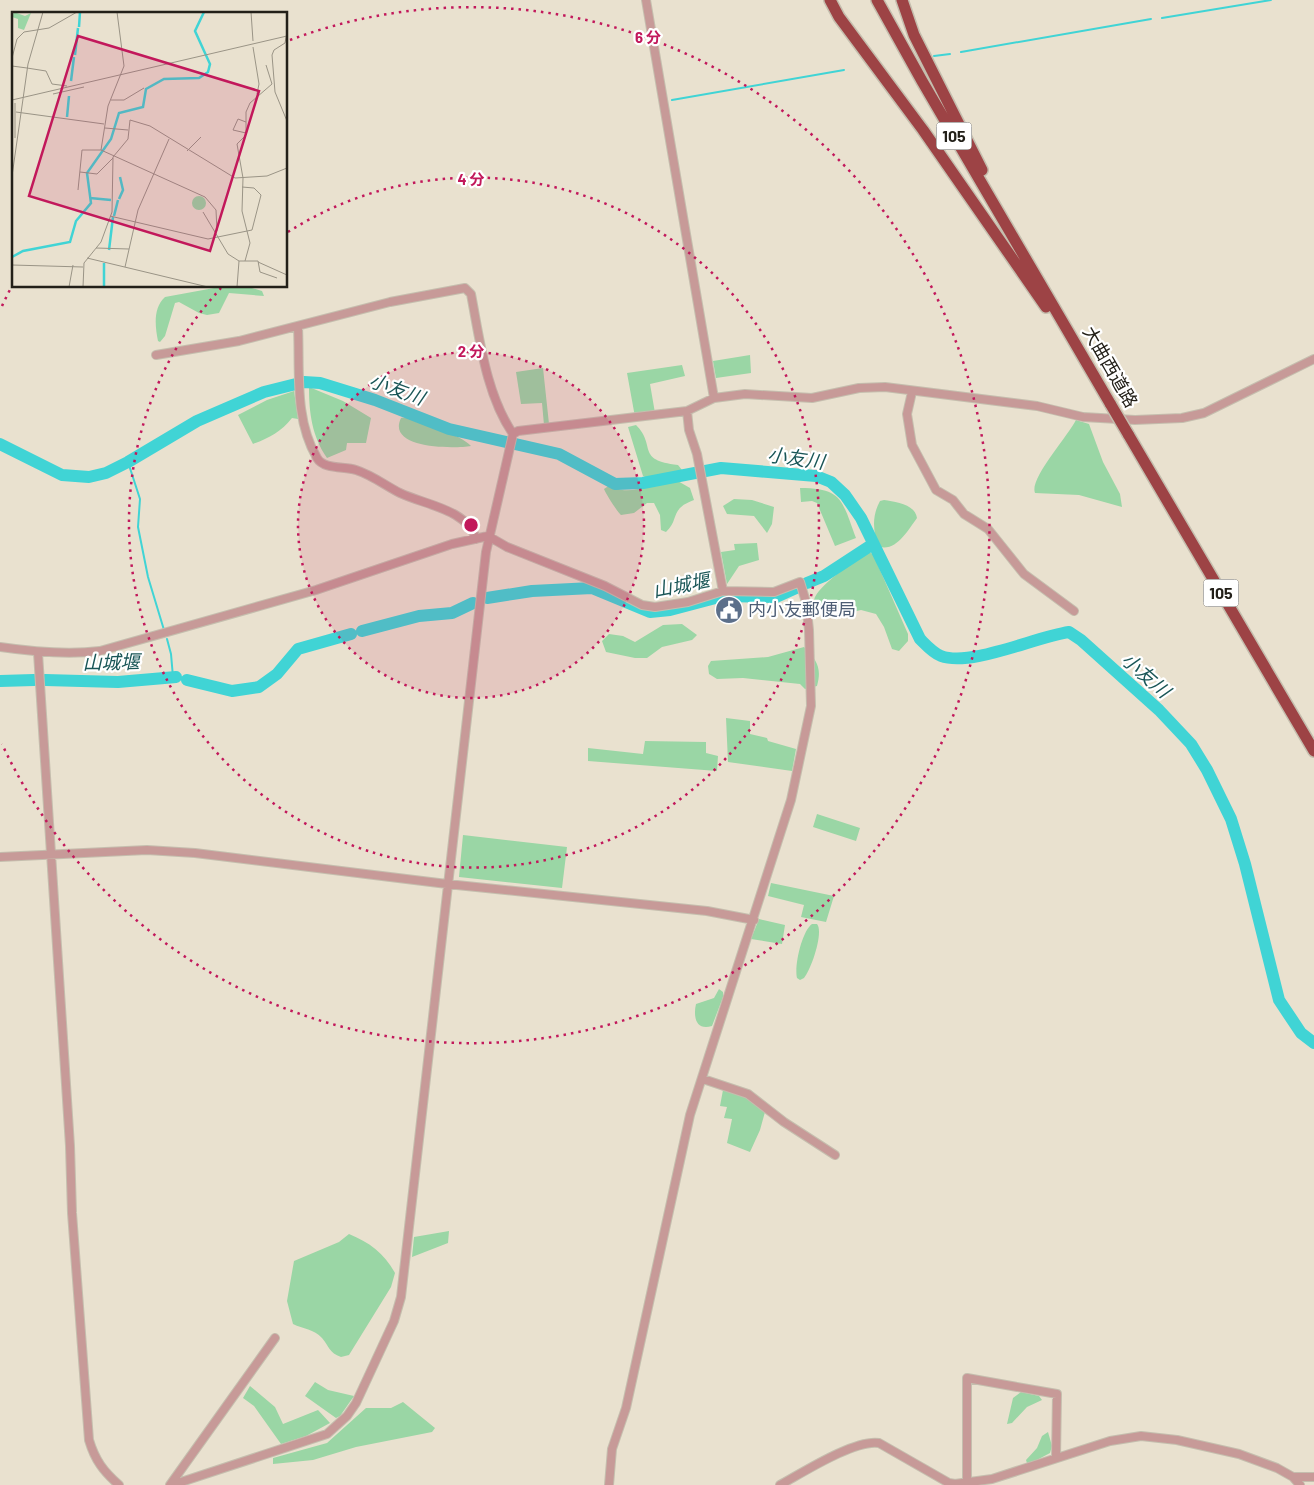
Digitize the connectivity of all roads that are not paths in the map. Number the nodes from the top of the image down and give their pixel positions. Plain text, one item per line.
1 (646, 0) edge
2 (830, 0) edge
3 (877, 0) edge
4 (902, 0) edge
5 (1032, 270) junction
6 (298, 327) junction
7 (156, 355) dead end
8 (1314, 360) edge
9 (1094, 376) junction
10 (912, 392) junction
11 (714, 398) junction
12 (687, 411) junction
13 (513, 434) junction
14 (488, 536) junction
15 (476, 539) junction
16 (723, 591) junction
17 (1074, 610) dead end
18 (0, 647) edge
19 (38, 653) junction
20 (1314, 751) edge
21 (51, 854) junction
22 (0, 857) edge
23 (447, 884) junction
24 (754, 920) junction
25 (703, 1080) junction
26 (835, 1155) dead end
27 (275, 1338) dead end
28 (1056, 1458) junction
29 (1293, 1477) junction
30 (1314, 1477) edge
31 (967, 1482) junction
32 (119, 1485) edge
33 (171, 1485) edge
34 (609, 1485) edge
35 (780, 1485) edge
36 (1300, 1485) edge

1 - 11 street
2 - 9 highway
3 - 5 highway, 大曲西道路 / 105
4 - 5 highway
5 - 9 highway, 大曲西道路 / 105
6 - 7 street
6 - 13 street
6 - 15 street
8 - 10 street
9 - 20 highway, 大曲西道路 / 105, bridge
10 - 11 street
10 - 17 street
11 - 12 street
12 - 13 street
12 - 16 street
13 - 14 street
14 - 15 street
14 - 16 street
14 - 23 street
15 - 19 street
16 - 24 street
18 - 19 street
19 - 21 street
21 - 22 street
21 - 23 street
21 - 32 street
23 - 24 street
23 - 33 street
24 - 25 street
25 - 26 street
25 - 34 street
27 - 33 street
28 - 29 street
28 - 31 street
28 - 31 street
29 - 30 street
29 - 36 street
31 - 35 street

